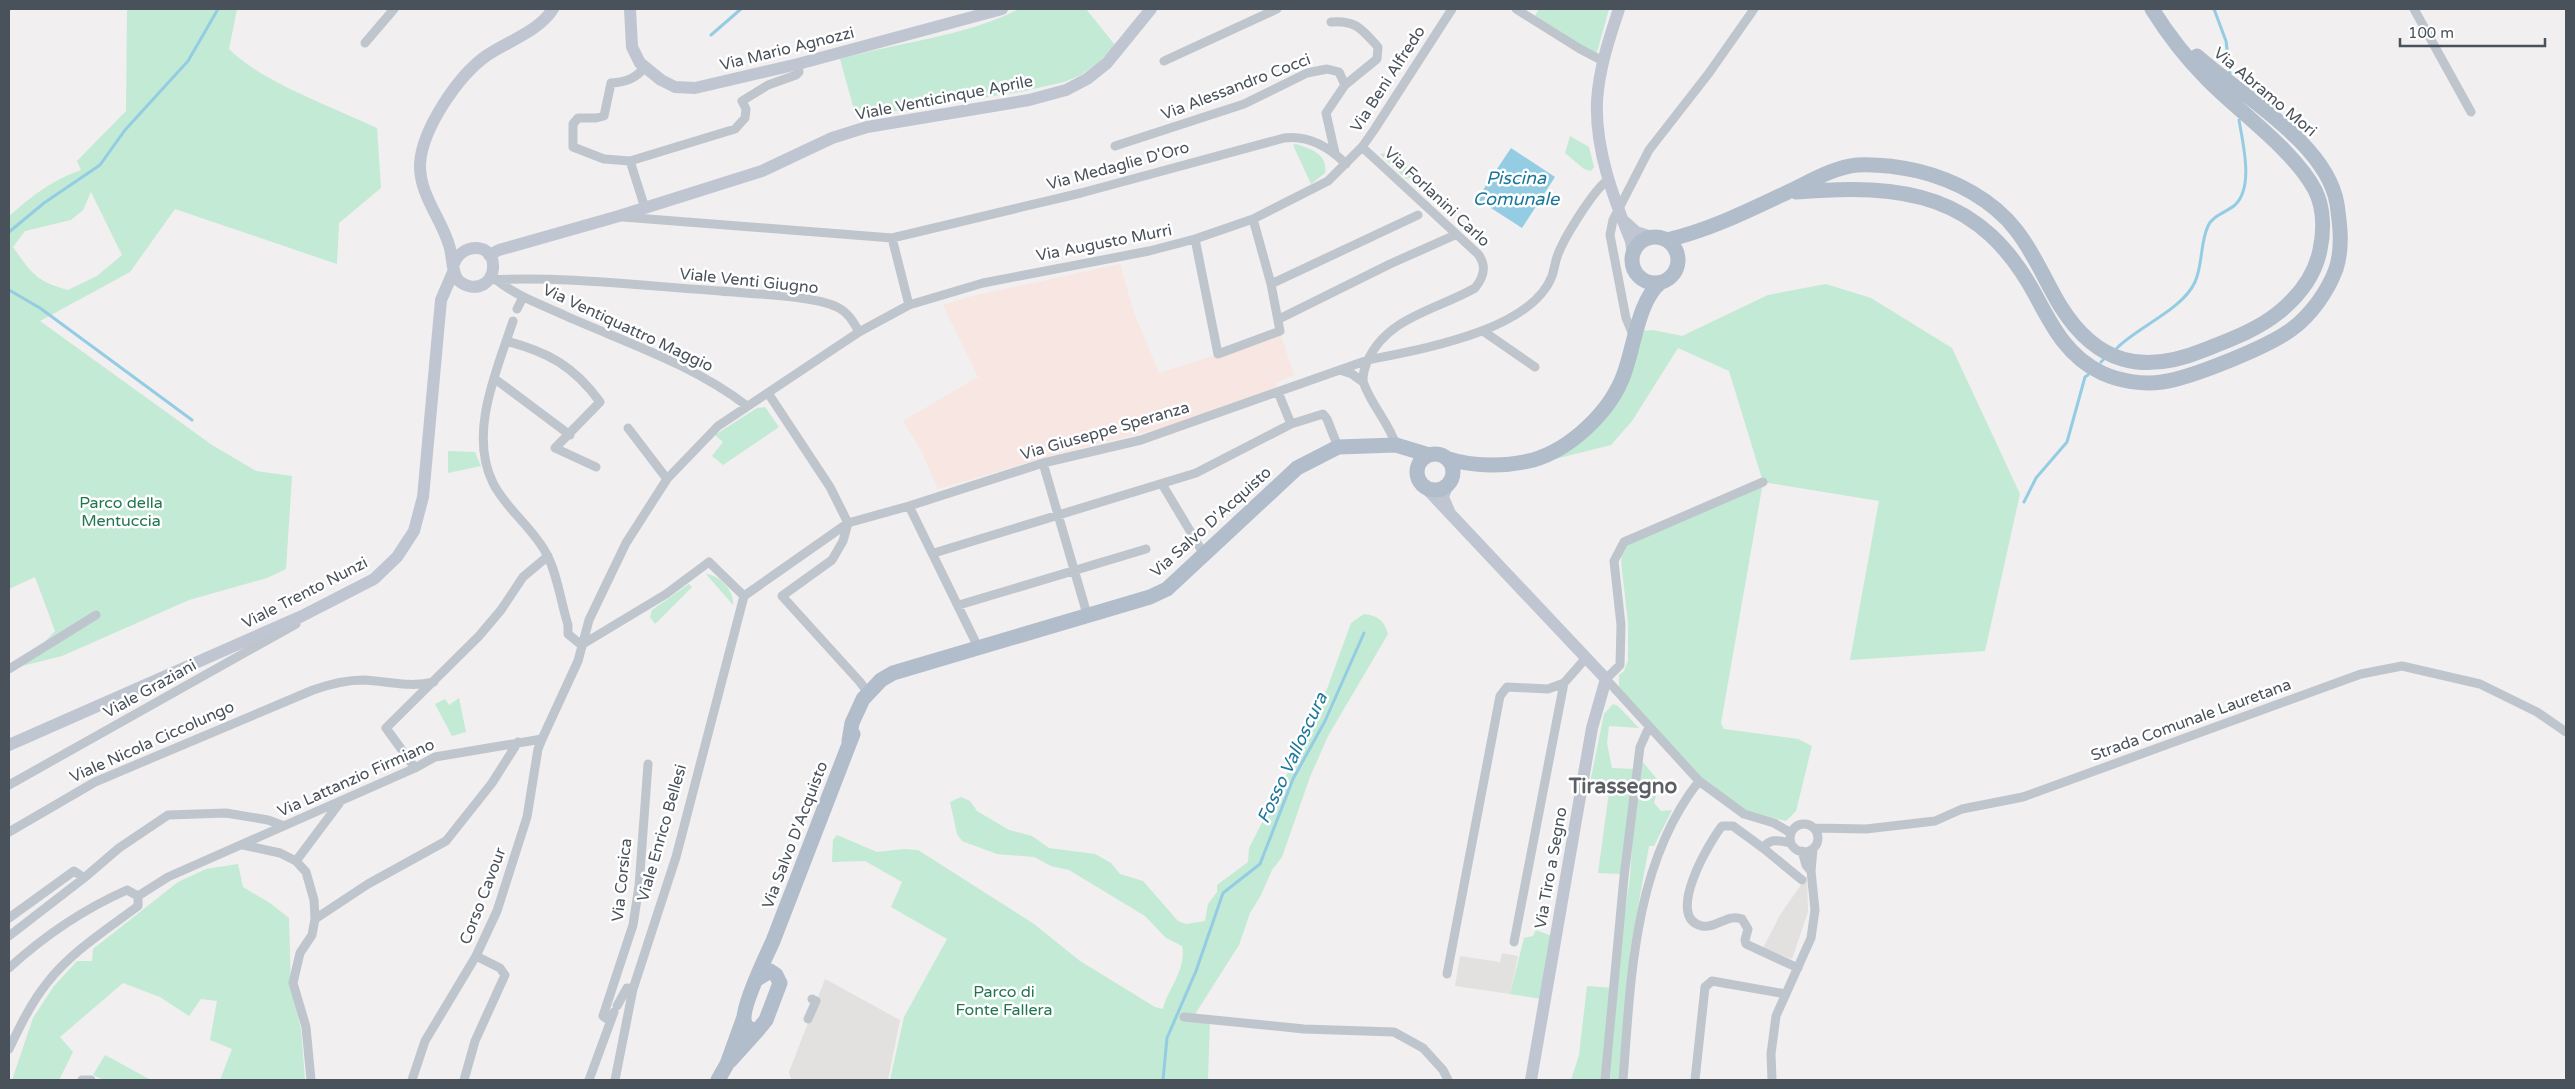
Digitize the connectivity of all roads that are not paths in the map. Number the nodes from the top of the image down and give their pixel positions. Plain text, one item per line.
1 (394, 9) edge
2 (553, 9) edge
3 (630, 9) edge
4 (1002, 9) edge
5 (1151, 9) edge
6 (1277, 9) edge
7 (1452, 9) edge
8 (1516, 9) edge
9 (1619, 9) edge
10 (1754, 9) edge
11 (2152, 9) edge
12 (2414, 9) edge
13 (1332, 22) dead end
14 (2163, 26) junction
15 (365, 43) dead end
16 (1164, 61) dead end
17 (1603, 61) junction
18 (798, 64) junction
19 (645, 68) junction
20 (1345, 85) junction
21 (2470, 112) dead end
22 (1115, 146) dead end
23 (1362, 147) junction
24 (1335, 153) junction
25 (630, 161) junction
26 (1346, 164) junction
27 (1611, 183) junction
28 (1788, 192) junction
29 (645, 208) junction
30 (1418, 215) dead end
31 (619, 216) junction
32 (1253, 218) junction
33 (1623, 221) junction
34 (1700, 232) junction
35 (1456, 235) junction
36 (1651, 237) junction
37 (892, 238) junction
38 (1195, 239) junction
39 (1667, 240) junction
40 (449, 243) junction
41 (465, 249) junction
42 (489, 255) junction
43 (1678, 255) junction
44 (1632, 256) junction
45 (456, 272) junction
46 (1640, 277) junction
47 (492, 279) junction
48 (1660, 283) junction
49 (1271, 284) junction
50 (523, 297) junction
51 (909, 305) junction
52 (1644, 305) junction
53 (517, 310) dead end
54 (1280, 320) junction
55 (513, 321) dead end
56 (1483, 330) junction
57 (860, 332) junction
58 (1634, 339) junction
59 (506, 341) junction
60 (1368, 360) junction
61 (1535, 367) dead end
62 (1340, 370) junction
63 (494, 379) junction
64 (1363, 382) junction
65 (1278, 392) junction
66 (768, 393) junction
67 (747, 406) junction
68 (1291, 424) junction
69 (628, 428) dead end
70 (570, 435) junction
71 (1396, 445) junction
72 (1378, 446) junction
73 (1338, 447) junction
74 (1429, 456) junction
75 (1446, 458) junction
76 (1043, 463) junction
77 (1472, 465) junction
78 (596, 467) dead end
79 (1418, 468) junction
80 (667, 479) junction
81 (1450, 482) junction
82 (1763, 482) dead end
83 (1162, 484) junction
84 (1425, 487) junction
85 (909, 506) junction
86 (1450, 514) junction
87 (1058, 516) junction
88 (848, 523) junction
89 (1146, 549) dead end
90 (934, 553) junction
91 (548, 556) junction
92 (1205, 556) junction
93 (1073, 571) junction
94 (744, 596) junction
95 (958, 605) junction
96 (1087, 614) junction
97 (96, 615) dead end
98 (302, 616) junction
99 (583, 644) junction
100 (978, 647) junction
101 (949, 656) junction
102 (1586, 658) junction
103 (9, 670) edge
104 (1606, 680) junction
105 (434, 682) junction
106 (1564, 683) junction
107 (868, 693) junction
108 (1649, 727) junction
109 (2566, 732) edge
110 (542, 739) junction
111 (849, 741) junction
112 (518, 742) junction
113 (9, 744) edge
114 (648, 764) dead end
115 (415, 768) junction
116 (1699, 781) junction
117 (9, 785) edge
118 (343, 800) junction
119 (284, 826) junction
120 (1814, 828) junction
121 (9, 832) edge
122 (1793, 834) junction
123 (243, 845) junction
124 (1763, 848) junction
125 (1813, 849) junction
126 (1802, 852) junction
127 (296, 861) junction
128 (1811, 871) junction
129 (84, 878) junction
130 (1802, 880) dead end
131 (138, 896) junction
132 (9, 918) edge
133 (315, 919) junction
134 (9, 936) edge
135 (773, 941) junction
136 (1514, 942) dead end
137 (476, 956) junction
138 (9, 968) edge
139 (1798, 968) junction
140 (1448, 974) dead end
141 (757, 979) junction
142 (780, 983) junction
143 (633, 989) junction
144 (1786, 994) junction
145 (812, 999) dead end
146 (744, 1017) junction
147 (1184, 1017) dead end
148 (808, 1019) dead end
149 (610, 1021) junction
150 (756, 1031) junction
151 (9, 1049) edge
152 (727, 1064) junction
153 (82, 1080) edge
154 (91, 1080) edge
155 (311, 1080) edge
156 (412, 1080) edge
157 (464, 1080) edge
158 (589, 1080) edge
159 (615, 1080) edge
160 (718, 1080) edge
161 (1448, 1080) edge
162 (1531, 1080) edge
163 (1605, 1080) edge
164 (1623, 1080) edge
165 (1696, 1080) edge
166 (1772, 1080) edge

1 - 15 street
2 - 40 main road
3 - 19 main road, Via Mario Agnozzi
4 - 18 main road, Via Mario Agnozzi
5 - 29 main road, Viale Venticinque Aprile
6 - 16 street
7 - 23 street, Via Beni Alfredo
8 - 17 street
9 - 17 main road
10 - 58 street
11 - 14 main road, Via Abramo Mori
12 - 21 street
13 - 20 street
14 - 28 main road, Via Abramo Mori
14 - 28 main road, Via Abramo Mori
17 - 27 main road
18 - 19 main road, Via Mario Agnozzi
18 - 25 street
19 - 25 street
20 - 22 street, Via Alessandro Cocci
20 - 24 street
23 - 26 street, Via Beni Alfredo
23 - 35 street, Via Forlanini Carlo
24 - 26 street, Via Medaglie D'Oro
24 - 37 street, Via Medaglie D'Oro
25 - 29 street
26 - 32 street, Via Augusto Murri
27 - 33 main road
27 - 56 street, Via Giuseppe Speranza
28 - 34 main road, Via Abramo Mori
29 - 31 main road, Viale Venticinque Aprile
30 - 49 street
31 - 37 street, Via Medaglie D'Oro
31 - 42 main road, Viale Venticinque Aprile
32 - 38 street, Via Augusto Murri
32 - 49 street
33 - 36 main road
33 - 44 main road
34 - 39 main road, Via Abramo Mori
34 - 43 main road, Via Abramo Mori
35 - 54 street
35 - 60 street, Via Forlanini Carlo
36 - 39 main road
36 - 44 main road
37 - 51 street
38 - 51 street, Via Augusto Murri
38 - 54 street
39 - 43 main road
40 - 41 main road
40 - 45 main road
41 - 42 main road
41 - 45 main road
42 - 47 main road
43 - 48 main road
44 - 46 main road
45 - 47 main road
45 - 98 main road, Viale Trento Nunzi
46 - 48 main road
46 - 52 main road
47 - 50 street, Via Ventiquattro Maggio
47 - 57 street, Viale Venti Giugno
48 - 52 main road
49 - 54 street
50 - 53 street
50 - 67 street, Via Ventiquattro Maggio
51 - 57 street, Via Augusto Murri
52 - 58 main road
55 - 59 street
56 - 60 street, Via Giuseppe Speranza
56 - 61 street
57 - 66 street
58 - 77 main road
59 - 63 street
59 - 70 street
60 - 62 street, Via Giuseppe Speranza
60 - 64 street
62 - 64 street
62 - 65 street, Via Giuseppe Speranza
63 - 70 street
63 - 91 street
64 - 71 street
65 - 68 street
65 - 76 street, Via Giuseppe Speranza
66 - 67 street
66 - 88 street
67 - 80 street, Corso Cavour
68 - 73 street
68 - 83 street
69 - 80 street
70 - 78 street
71 - 72 main road
71 - 74 main road
72 - 73 main road, Via Salvo D'Acquisto
72 - 79 main road
73 - 92 main road, Via Salvo D'Acquisto
74 - 75 main road
74 - 79 main road
75 - 77 main road
75 - 81 main road
76 - 85 street, Via Giuseppe Speranza
76 - 87 street
77 - 81 main road
79 - 84 main road
80 - 99 street, Corso Cavour
81 - 84 main road
81 - 86 main road
82 - 104 street
83 - 87 street
83 - 92 street
84 - 86 main road
85 - 88 street, Via Giuseppe Speranza
85 - 90 street
86 - 102 main road
87 - 90 street
87 - 93 street
88 - 94 street, Via Giuseppe Speranza
88 - 107 street
89 - 93 street
90 - 95 street
91 - 99 street
91 - 105 street
92 - 96 main road, Via Salvo D'Acquisto
93 - 95 street
93 - 96 street
94 - 99 street
94 - 143 street, Viale Enrico Bellesi
95 - 100 street
96 - 100 main road, Via Salvo D'Acquisto
97 - 103 street
98 - 113 main road, Viale Trento Nunzi
98 - 117 street, Viale Graziani
99 - 110 street, Corso Cavour
100 - 101 main road, Via Salvo D'Acquisto
101 - 107 main road, Via Salvo D'Acquisto
101 - 111 main road, Via Salvo D'Acquisto
102 - 104 main road
102 - 106 street
104 - 108 street
104 - 162 main road, Via Tiro a Segno
105 - 115 street
105 - 121 street, Viale Nicola Ciccolungo
106 - 136 street
106 - 140 street
107 - 111 main road, Via Salvo D'Acquisto
108 - 116 street
108 - 163 street
109 - 120 street, Strada Comunale Lauretana
110 - 112 street, Via Lattanzio Firmiano
110 - 137 street, Corso Cavour
111 - 135 main road, Via Salvo D'Acquisto
112 - 115 street, Via Lattanzio Firmiano
112 - 133 street
114 - 149 street, Via Corsica
115 - 118 street, Via Lattanzio Firmiano
116 - 122 street
116 - 164 street
118 - 119 street, Via Lattanzio Firmiano
118 - 127 street
119 - 123 street, Via Lattanzio Firmiano
119 - 129 street
120 - 122 street
120 - 125 street
122 - 124 street
122 - 126 street
123 - 127 street
123 - 131 street, Via Lattanzio Firmiano
124 - 130 street
124 - 139 street
125 - 126 street
125 - 128 street
126 - 128 street
127 - 133 street
128 - 139 street
129 - 132 street
129 - 134 street
131 - 138 street
131 - 151 street
133 - 155 street
135 - 141 main road, Via Salvo D'Acquisto
135 - 142 main road
137 - 156 street, Corso Cavour
137 - 157 street
139 - 144 street
141 - 142 main road
141 - 146 main road, Via Salvo D'Acquisto
142 - 150 main road, Via Salvo D'Acquisto
143 - 149 street
143 - 159 street, Viale Enrico Bellesi
144 - 165 street
144 - 166 street
145 - 148 street
146 - 150 main road
146 - 152 main road, Via Salvo D'Acquisto
147 - 161 street
149 - 158 street
150 - 152 main road, Via Salvo D'Acquisto
152 - 160 main road, Via Salvo D'Acquisto
153 - 154 street

